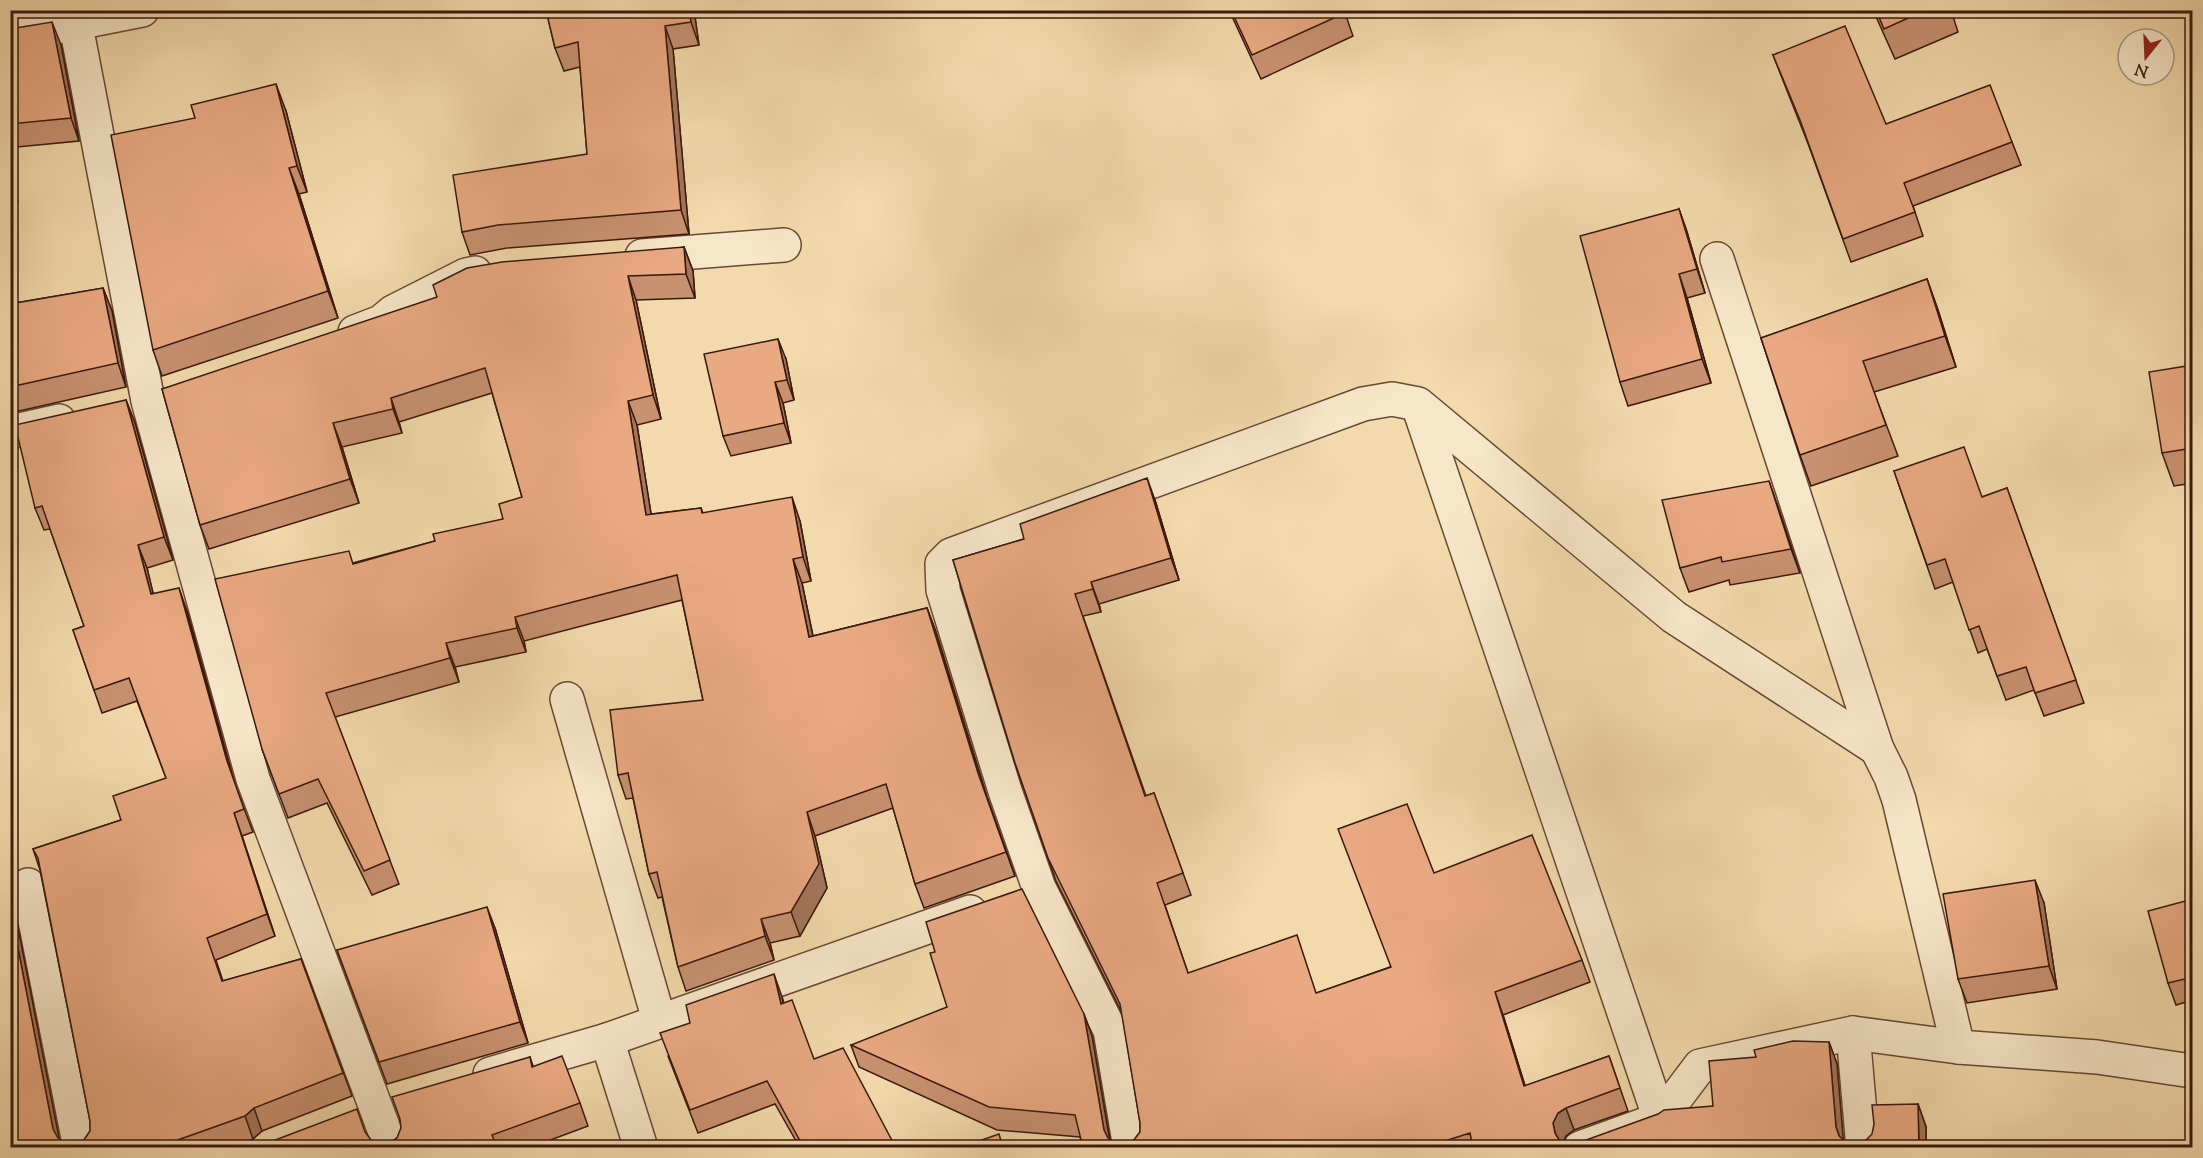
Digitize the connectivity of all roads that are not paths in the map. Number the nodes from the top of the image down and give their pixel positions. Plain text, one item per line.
1 (142, 10) edge
2 (74, 17) edge
3 (10, 36) edge
4 (784, 245) dead end
5 (611, 259) edge
6 (1717, 259) dead end
7 (508, 267) edge
8 (322, 343) edge
9 (181, 390) edge
10 (148, 401) junction
11 (1418, 404) junction
12 (10, 432) edge
13 (567, 699) dead end
14 (1877, 749) junction
15 (28, 885) dead end
16 (1017, 896) junction
17 (659, 1020) junction
18 (1853, 1033) junction
19 (608, 1040) junction
20 (1958, 1047) junction
21 (2193, 1071) edge
22 (464, 1082) edge
23 (409, 1098) edge
24 (375, 1107) junction
25 (344, 1119) edge
26 (1660, 1119) junction
27 (80, 1148) edge
28 (391, 1148) edge
29 (641, 1148) edge
30 (1130, 1148) edge
31 (1580, 1148) edge
32 (1863, 1148) edge

1 - 2 street
2 - 3 street
2 - 10 street
4 - 5 street
6 - 14 street
7 - 8 street
9 - 10 street
10 - 12 street
10 - 24 street
11 - 14 street
11 - 16 street
11 - 26 street
13 - 17 street
14 - 20 street
15 - 27 street
16 - 17 street
16 - 30 street
17 - 19 street
18 - 20 street
18 - 26 street
18 - 32 street
19 - 22 street
19 - 29 street
20 - 21 street
23 - 24 street
24 - 25 street
24 - 28 street
26 - 31 street

